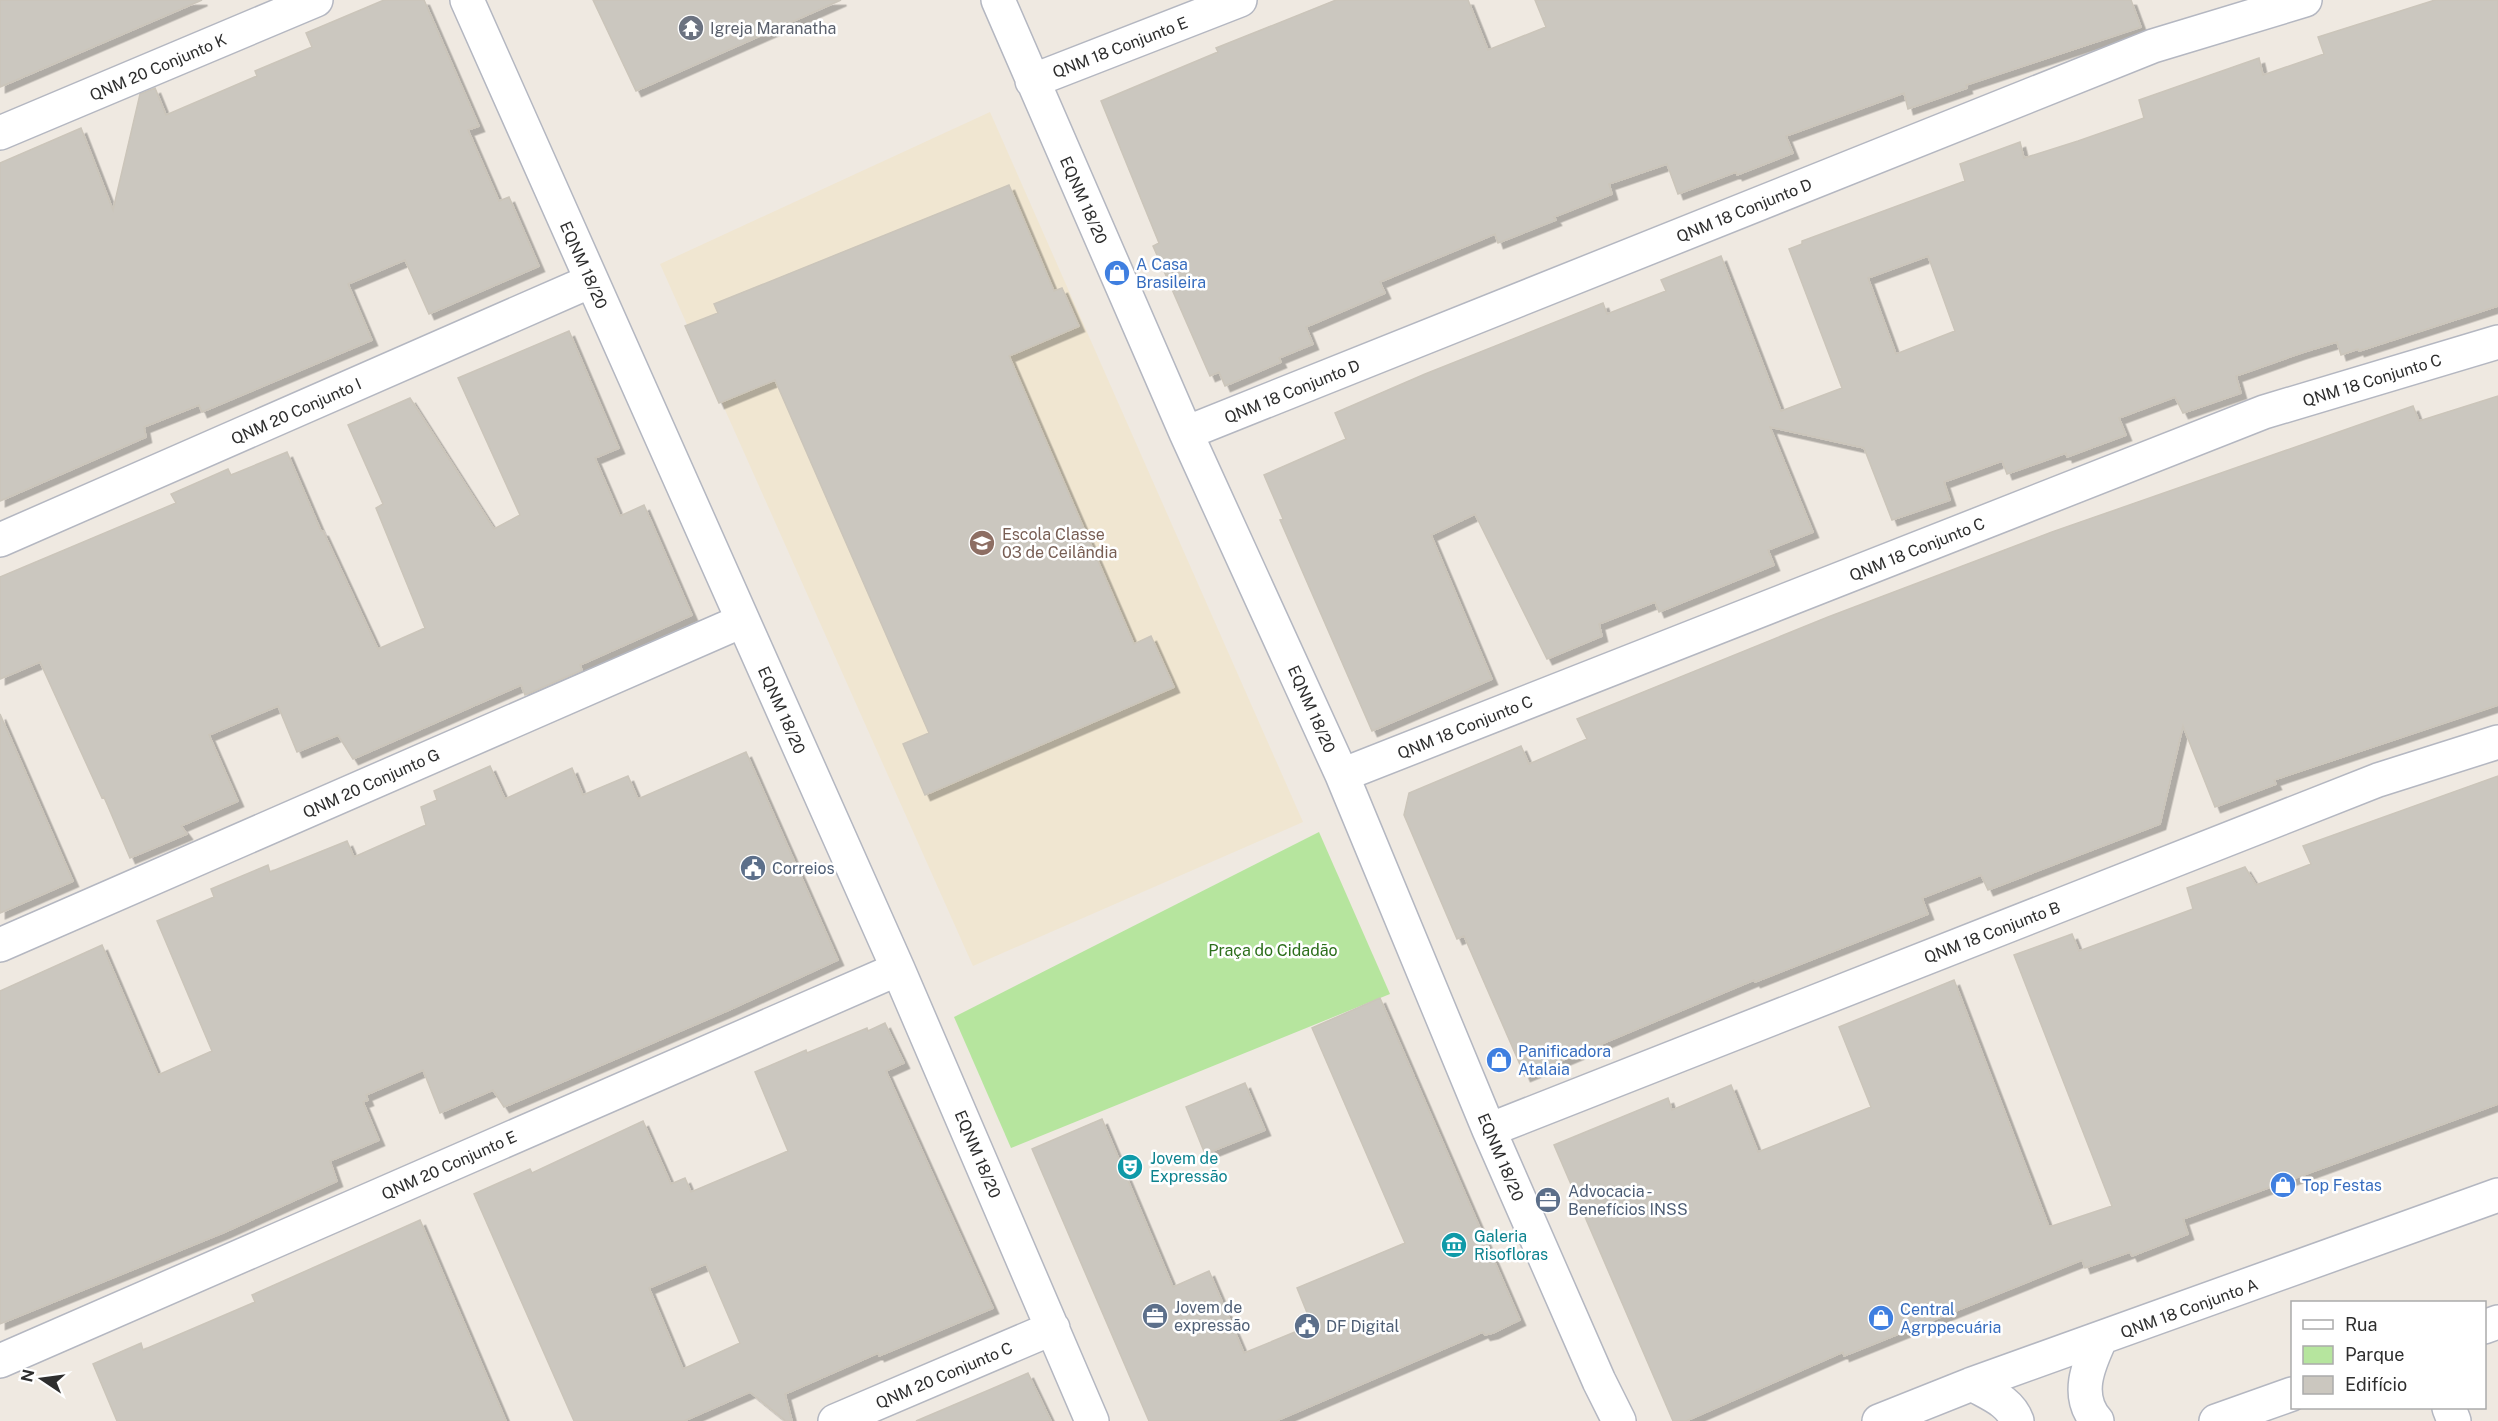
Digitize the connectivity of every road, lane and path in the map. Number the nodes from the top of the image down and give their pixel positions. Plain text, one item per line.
1 (316, 0) edge
2 (467, 0) edge
3 (998, 0) edge
4 (1240, 0) edge
5 (2305, 0) edge
6 (1032, 81) junction
7 (0, 133) edge
8 (591, 281) junction
9 (2498, 342) edge
10 (1186, 434) junction
11 (0, 540) edge
12 (742, 621) junction
13 (2498, 742) edge
14 (1342, 775) junction
15 (0, 945) edge
16 (898, 969) junction
17 (1489, 1130) junction
18 (2498, 1196) edge
19 (1053, 1328) junction
20 (2100, 1340) junction
21 (0, 1361) edge
22 (1972, 1384) junction
23 (2291, 1394) edge
24 (835, 1421) edge
25 (1092, 1421) edge
26 (1619, 1421) edge
27 (1880, 1421) edge
28 (2017, 1421) edge
29 (2097, 1421) edge
30 (2216, 1421) edge

1 - 7 street, QNM 20 Conjunto K
2 - 8 street, EQNM 18/20
3 - 6 street, EQNM 18/20
4 - 6 street, QNM 18 Conjunto E
5 - 10 street, QNM 18 Conjunto D
6 - 10 street, EQNM 18/20
8 - 11 street, QNM 20 Conjunto I
8 - 12 street, EQNM 18/20
9 - 14 street, QNM 18 Conjunto C
10 - 14 street, EQNM 18/20
12 - 15 street, QNM 20 Conjunto G
12 - 16 street, EQNM 18/20
13 - 17 street, QNM 18 Conjunto B
14 - 17 street, EQNM 18/20
16 - 19 street, EQNM 18/20
16 - 21 street, QNM 20 Conjunto E
17 - 26 street, EQNM 18/20
18 - 20 street, QNM 18 Conjunto A
19 - 24 street, QNM 20 Conjunto C
19 - 25 street, EQNM 18/20
20 - 22 street, QNM 18 Conjunto A
20 - 29 street
22 - 27 street, QNM 18 Conjunto A
22 - 28 street
23 - 30 street

